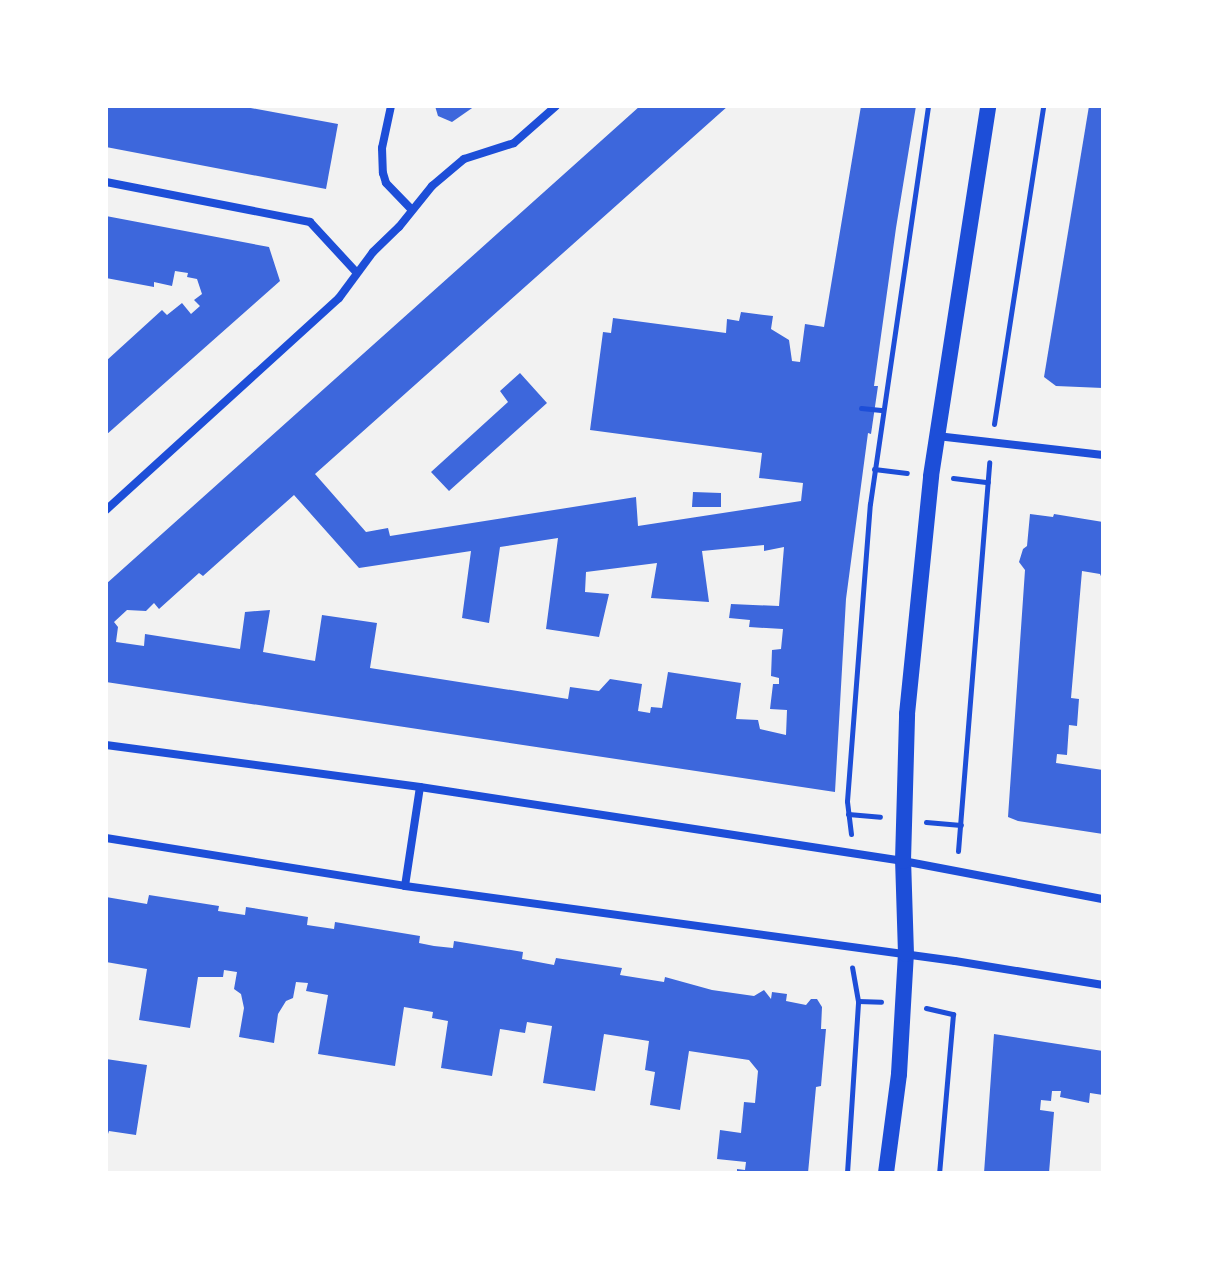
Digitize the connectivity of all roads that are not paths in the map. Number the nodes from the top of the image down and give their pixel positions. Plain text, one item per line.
1 (391, 106) edge
2 (556, 106) edge
3 (988, 106) edge
4 (106, 182) edge
5 (412, 210) junction
6 (357, 273) junction
7 (937, 436) junction
8 (1103, 455) edge
9 (106, 510) edge
10 (106, 745) edge
11 (420, 787) junction
12 (106, 838) edge
13 (903, 861) junction
14 (405, 886) junction
15 (1103, 899) edge
16 (906, 954) junction
17 (1103, 985) edge
18 (886, 1173) edge

1 - 5 street
2 - 5 street
3 - 7 main road
4 - 6 street
5 - 6 street
6 - 9 street
7 - 8 street
7 - 13 main road
10 - 11 street
11 - 13 street
11 - 14 street
12 - 14 street
13 - 15 street
13 - 16 main road
14 - 16 street
16 - 17 street
16 - 18 main road

